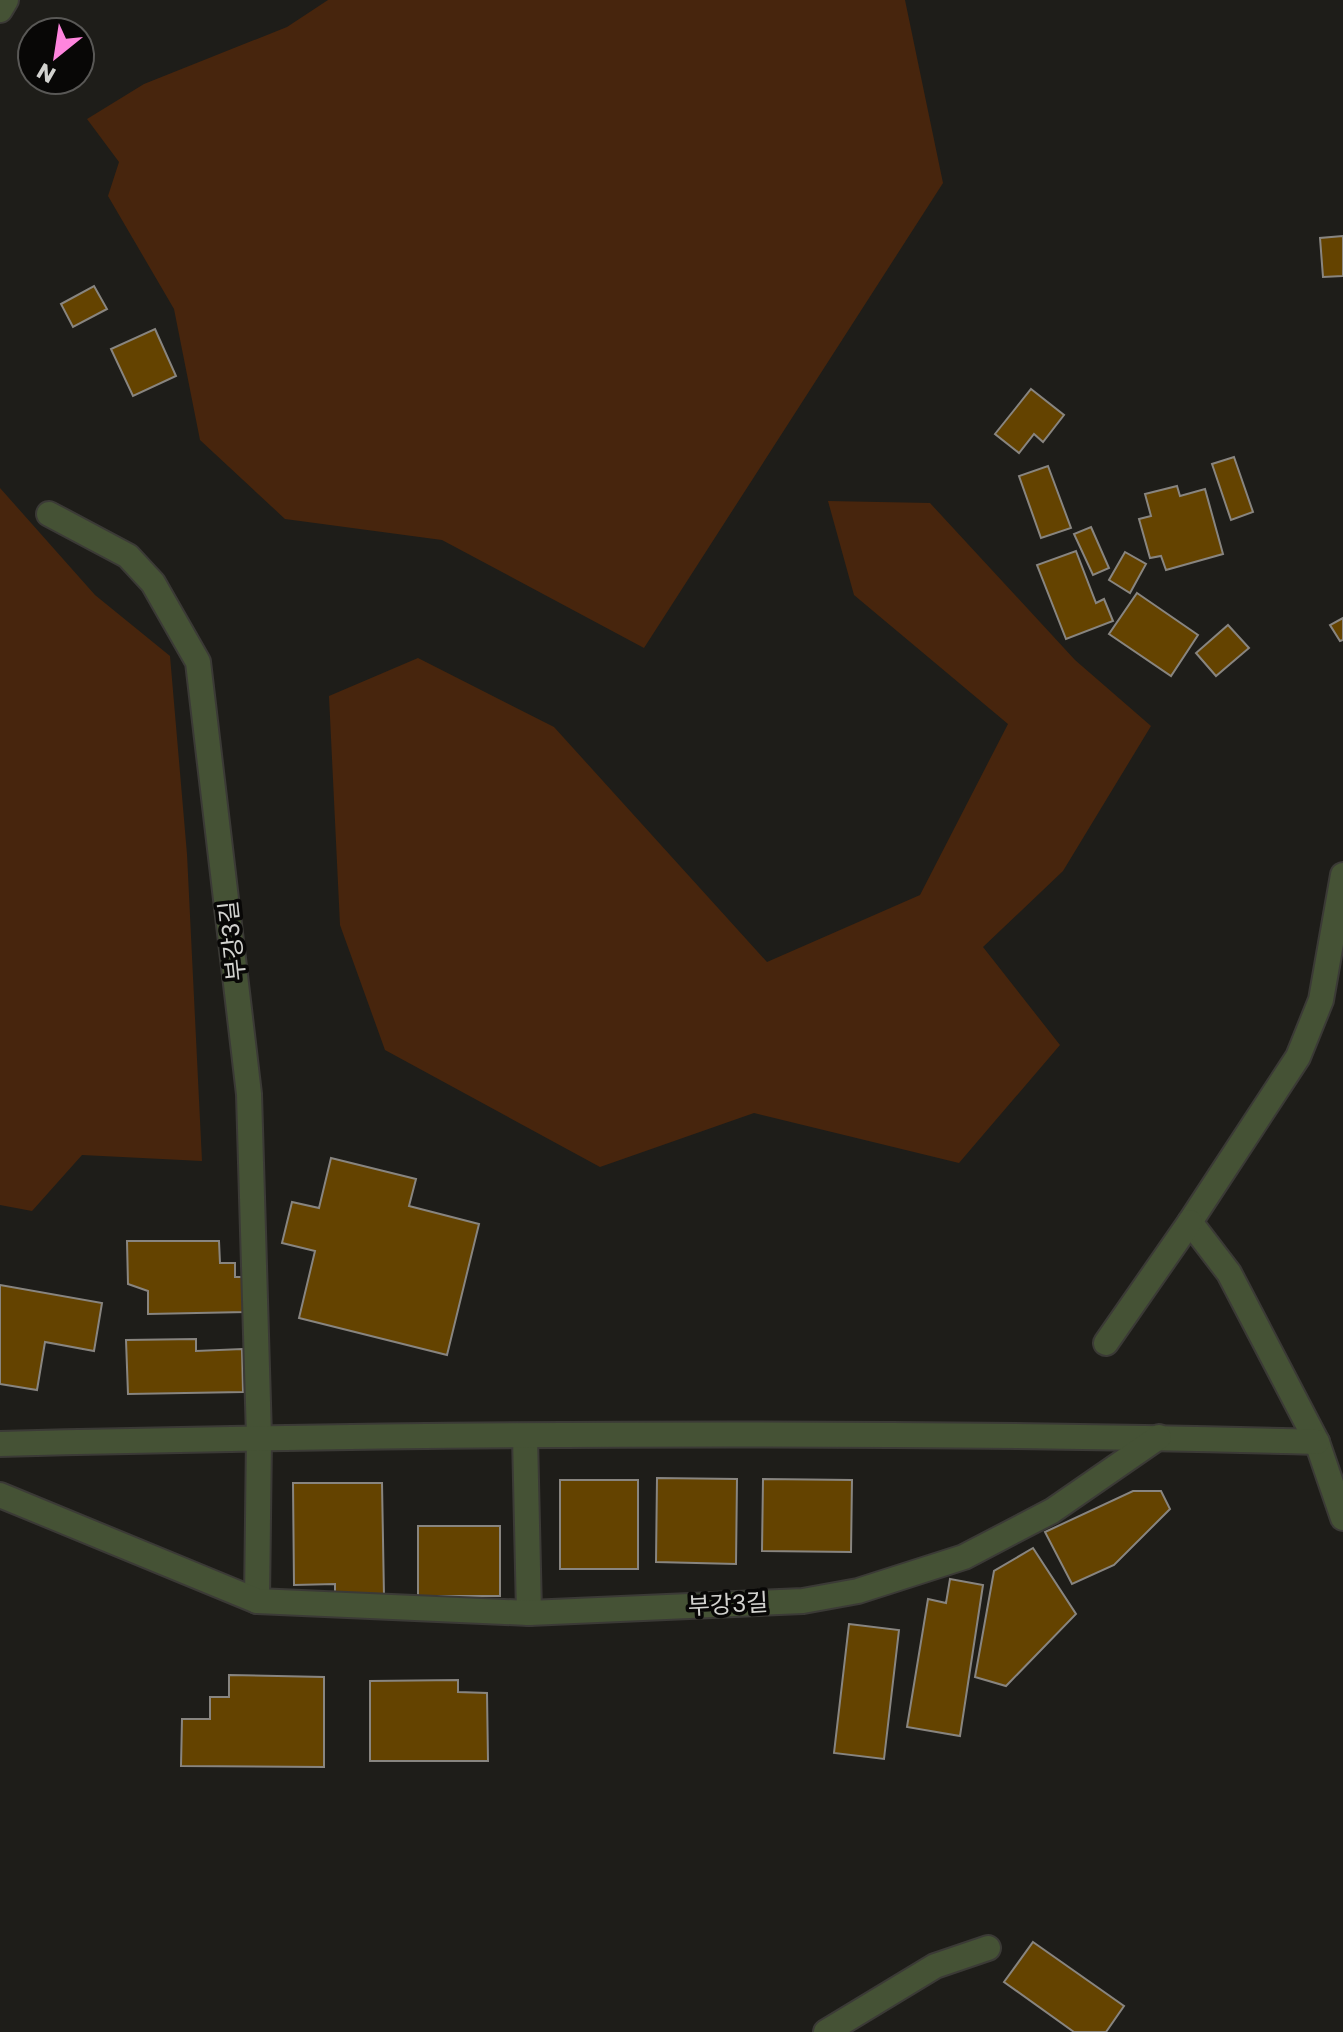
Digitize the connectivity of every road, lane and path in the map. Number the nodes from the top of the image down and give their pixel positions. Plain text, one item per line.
1 (6, 0) edge
2 (0, 10) edge
3 (49, 514) dead end
4 (1343, 875) edge
5 (1190, 1222) junction
6 (1106, 1343) dead end
7 (525, 1436) junction
8 (259, 1437) junction
9 (1159, 1437) junction
10 (1317, 1442) junction
11 (0, 1444) edge
12 (0, 1495) edge
13 (1343, 1518) edge
14 (257, 1601) junction
15 (529, 1613) junction
16 (988, 1948) dead end
17 (826, 2032) edge

1 - 2 street
3 - 8 street, 부강3길
4 - 5 street
5 - 6 street
5 - 10 street
7 - 8 street
7 - 9 street
7 - 15 street
8 - 11 street
8 - 14 street, 부강3길
9 - 10 street
9 - 15 street, 부강3길
10 - 13 street
12 - 14 street, 부강3길
14 - 15 street, 부강3길
16 - 17 street

